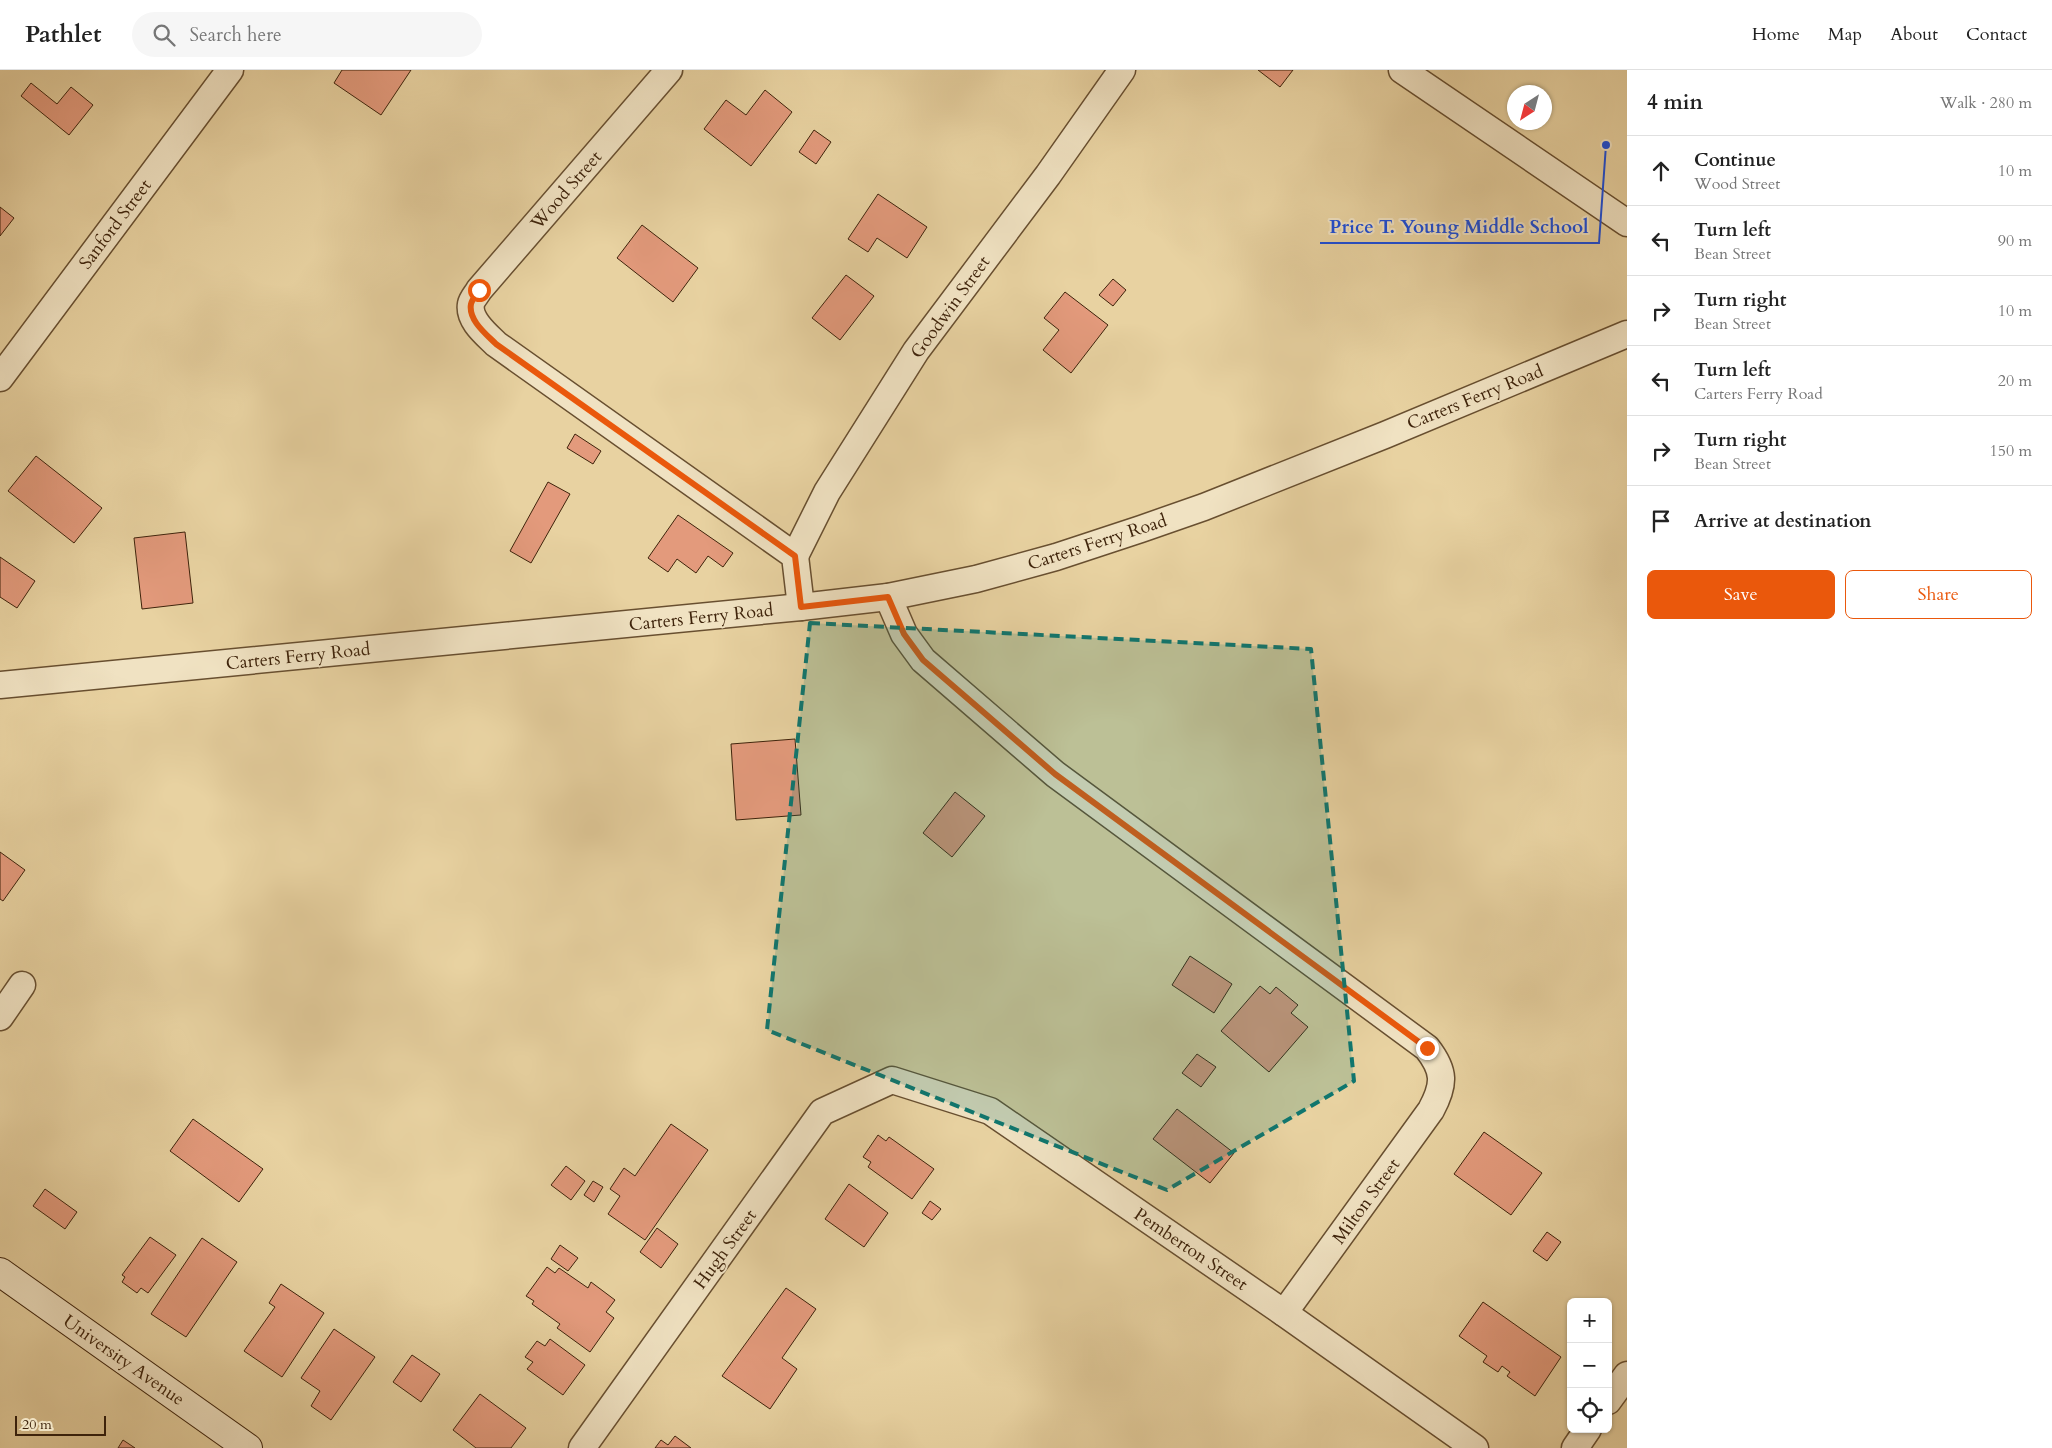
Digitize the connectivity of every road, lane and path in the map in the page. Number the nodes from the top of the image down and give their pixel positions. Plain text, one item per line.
1 (230, 70) edge
2 (670, 70) edge
3 (1122, 70) edge
4 (1402, 70) edge
5 (1627, 223) edge
6 (1627, 334) edge
7 (0, 378) edge
8 (795, 556) junction
9 (888, 597) junction
10 (801, 607) junction
11 (0, 685) edge
12 (22, 985) dead end
13 (0, 1017) edge
14 (892, 1080) joint
15 (0, 1272) edge
16 (1284, 1313) junction
17 (1627, 1375) edge
18 (1612, 1396) edge
19 (1585, 1433) edge
20 (248, 1448) edge
21 (582, 1448) edge
22 (1475, 1448) edge
23 (1574, 1448) edge

1 - 7 street, Sanford Street
2 - 8 street, Wood Street
3 - 8 street, Goodwin Street
4 - 5 street
6 - 9 street, Carters Ferry Road
8 - 10 street
9 - 10 street, Carters Ferry Road
9 - 16 street, Milton Street
10 - 11 street, Carters Ferry Road
12 - 13 street
14 - 16 street, Pemberton Street
14 - 21 street, Hugh Street
15 - 20 street, University Avenue
16 - 22 street, Pemberton Street
17 - 18 street
19 - 23 street

